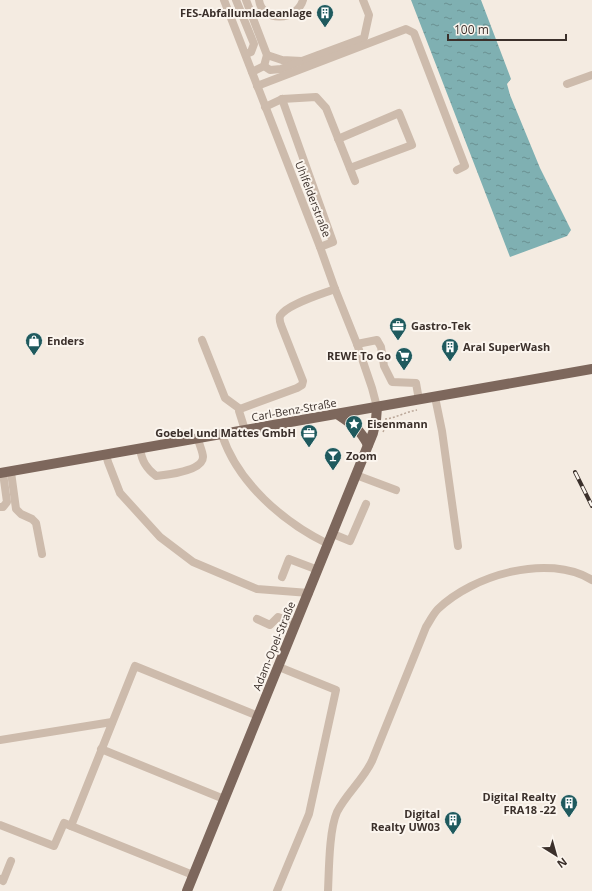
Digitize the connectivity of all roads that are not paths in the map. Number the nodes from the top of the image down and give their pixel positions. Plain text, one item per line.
1 (224, 0) edge
2 (236, 0) edge
3 (246, 0) edge
4 (259, 0) edge
5 (303, 0) edge
6 (363, 0) edge
7 (246, 54) junction
8 (267, 56) junction
9 (302, 61) junction
10 (264, 66) junction
11 (252, 72) junction
12 (592, 75) edge
13 (567, 84) dead end
14 (257, 86) junction
15 (282, 100) junction
16 (266, 107) junction
17 (338, 139) junction
18 (350, 168) junction
19 (457, 170) dead end
20 (355, 181) dead end
21 (320, 247) junction
22 (335, 289) junction
23 (202, 340) dead end
24 (357, 344) junction
25 (592, 369) edge
26 (435, 397) junction
27 (420, 400) junction
28 (377, 407) junction
29 (240, 409) junction
30 (337, 414) junction
31 (245, 430) junction
32 (222, 435) junction
33 (198, 439) junction
34 (368, 445) junction
35 (140, 449) junction
36 (106, 455) junction
37 (5, 473) edge
38 (356, 475) junction
39 (396, 490) dead end
40 (366, 504) dead end
41 (0, 507) edge
42 (333, 534) junction
43 (328, 544) junction
44 (458, 546) dead end
45 (42, 554) dead end
46 (318, 570) junction
47 (282, 577) dead end
48 (592, 580) edge
49 (309, 592) junction
50 (257, 619) dead end
51 (296, 624) junction
52 (278, 666) junction
53 (258, 716) junction
54 (112, 722) junction
55 (0, 740) edge
56 (101, 749) junction
57 (224, 799) junction
58 (0, 825) edge
59 (70, 826) junction
60 (11, 861) dead end
61 (193, 875) junction
62 (0, 879) edge
63 (187, 891) edge
64 (277, 891) edge
65 (328, 891) edge

1 - 7 street, Uhlfelderstraße
2 - 7 street
3 - 8 street
4 - 5 street
6 - 9 street
7 - 11 street, Uhlfelderstraße
8 - 9 street
8 - 10 street
9 - 10 street
10 - 11 street
11 - 14 street, Uhlfelderstraße
12 - 13 street
14 - 16 street, Uhlfelderstraße
14 - 19 street
15 - 16 street
15 - 17 street
15 - 21 street
16 - 21 street, Uhlfelderstraße
17 - 18 street
17 - 18 street
18 - 20 street
21 - 22 street, Uhlfelderstraße
22 - 24 street, Uhlfelderstraße
22 - 29 street
23 - 29 street
24 - 27 street
24 - 28 street, Uhlfelderstraße
25 - 26 main road, Carl-Benz-Straße
26 - 27 main road, Carl-Benz-Straße
26 - 44 street
27 - 28 main road, Carl-Benz-Straße
28 - 30 main road, Carl-Benz-Straße
28 - 34 main road, Adam-Opel-Straße
29 - 31 street
30 - 31 main road, Carl-Benz-Straße
30 - 34 main road
31 - 32 main road, Carl-Benz-Straße
32 - 33 main road, Carl-Benz-Straße
32 - 43 street
33 - 35 main road, Carl-Benz-Straße
33 - 35 street
34 - 38 main road, Adam-Opel-Straße
35 - 36 main road, Carl-Benz-Straße
36 - 37 main road, Carl-Benz-Straße
36 - 49 street
37 - 41 street
37 - 45 street
38 - 39 street
38 - 42 main road, Adam-Opel-Straße
40 - 42 street
42 - 43 main road, Adam-Opel-Straße
43 - 46 main road, Adam-Opel-Straße
46 - 47 street
46 - 49 main road, Adam-Opel-Straße
48 - 65 street
49 - 51 main road, Adam-Opel-Straße
50 - 51 street
51 - 52 main road, Adam-Opel-Straße
52 - 53 main road, Adam-Opel-Straße
52 - 64 street
53 - 54 street
53 - 57 main road, Adam-Opel-Straße
54 - 55 street
54 - 56 street
56 - 57 street
56 - 59 street
57 - 61 main road, Adam-Opel-Straße
58 - 59 street
59 - 61 street
60 - 62 street
61 - 63 main road, Adam-Opel-Straße

